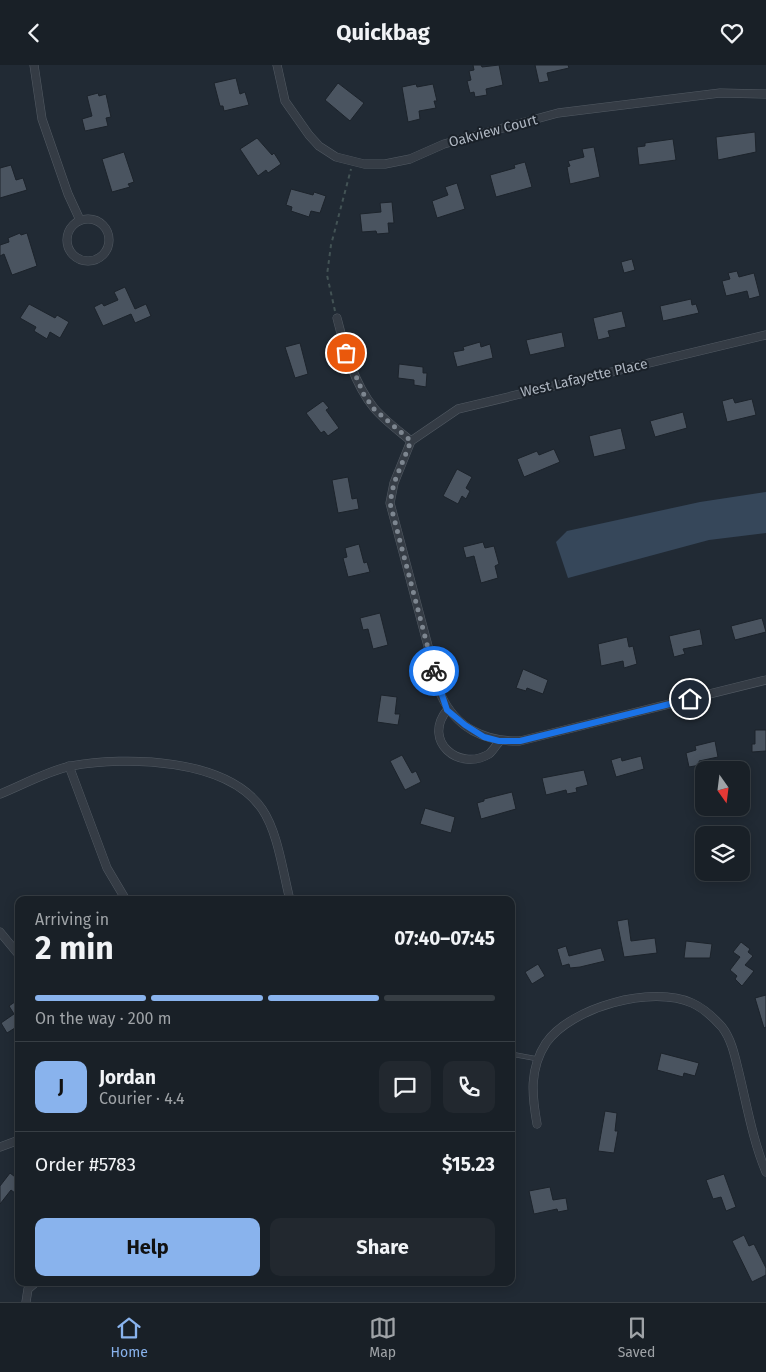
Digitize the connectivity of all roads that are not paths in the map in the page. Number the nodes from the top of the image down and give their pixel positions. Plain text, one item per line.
1 (34, 65) edge
2 (277, 65) edge
3 (766, 94) edge
4 (80, 220) junction
5 (337, 318) road end
6 (766, 335) edge
7 (411, 441) junction
8 (766, 680) edge
9 (447, 710) junction
10 (499, 741) junction
11 (69, 766) junction
12 (0, 794) edge
13 (124, 896) edge
14 (289, 896) edge
15 (0, 933) edge
16 (15, 950) edge
17 (515, 1055) edge
18 (538, 1059) junction
19 (537, 1124) dead end
20 (15, 1141) edge
21 (0, 1147) edge
22 (766, 1172) edge
23 (32, 1286) edge
24 (26, 1302) edge

1 - 4 street
2 - 3 street, Oakview Court
4 - 4 street
5 - 7 street
6 - 7 street, West Lafayette Place
7 - 9 street
8 - 10 street
9 - 10 street
9 - 10 street
11 - 12 street
11 - 13 street
11 - 14 street
15 - 16 street
17 - 18 lane
18 - 19 street
18 - 22 street
20 - 21 street
23 - 24 street

